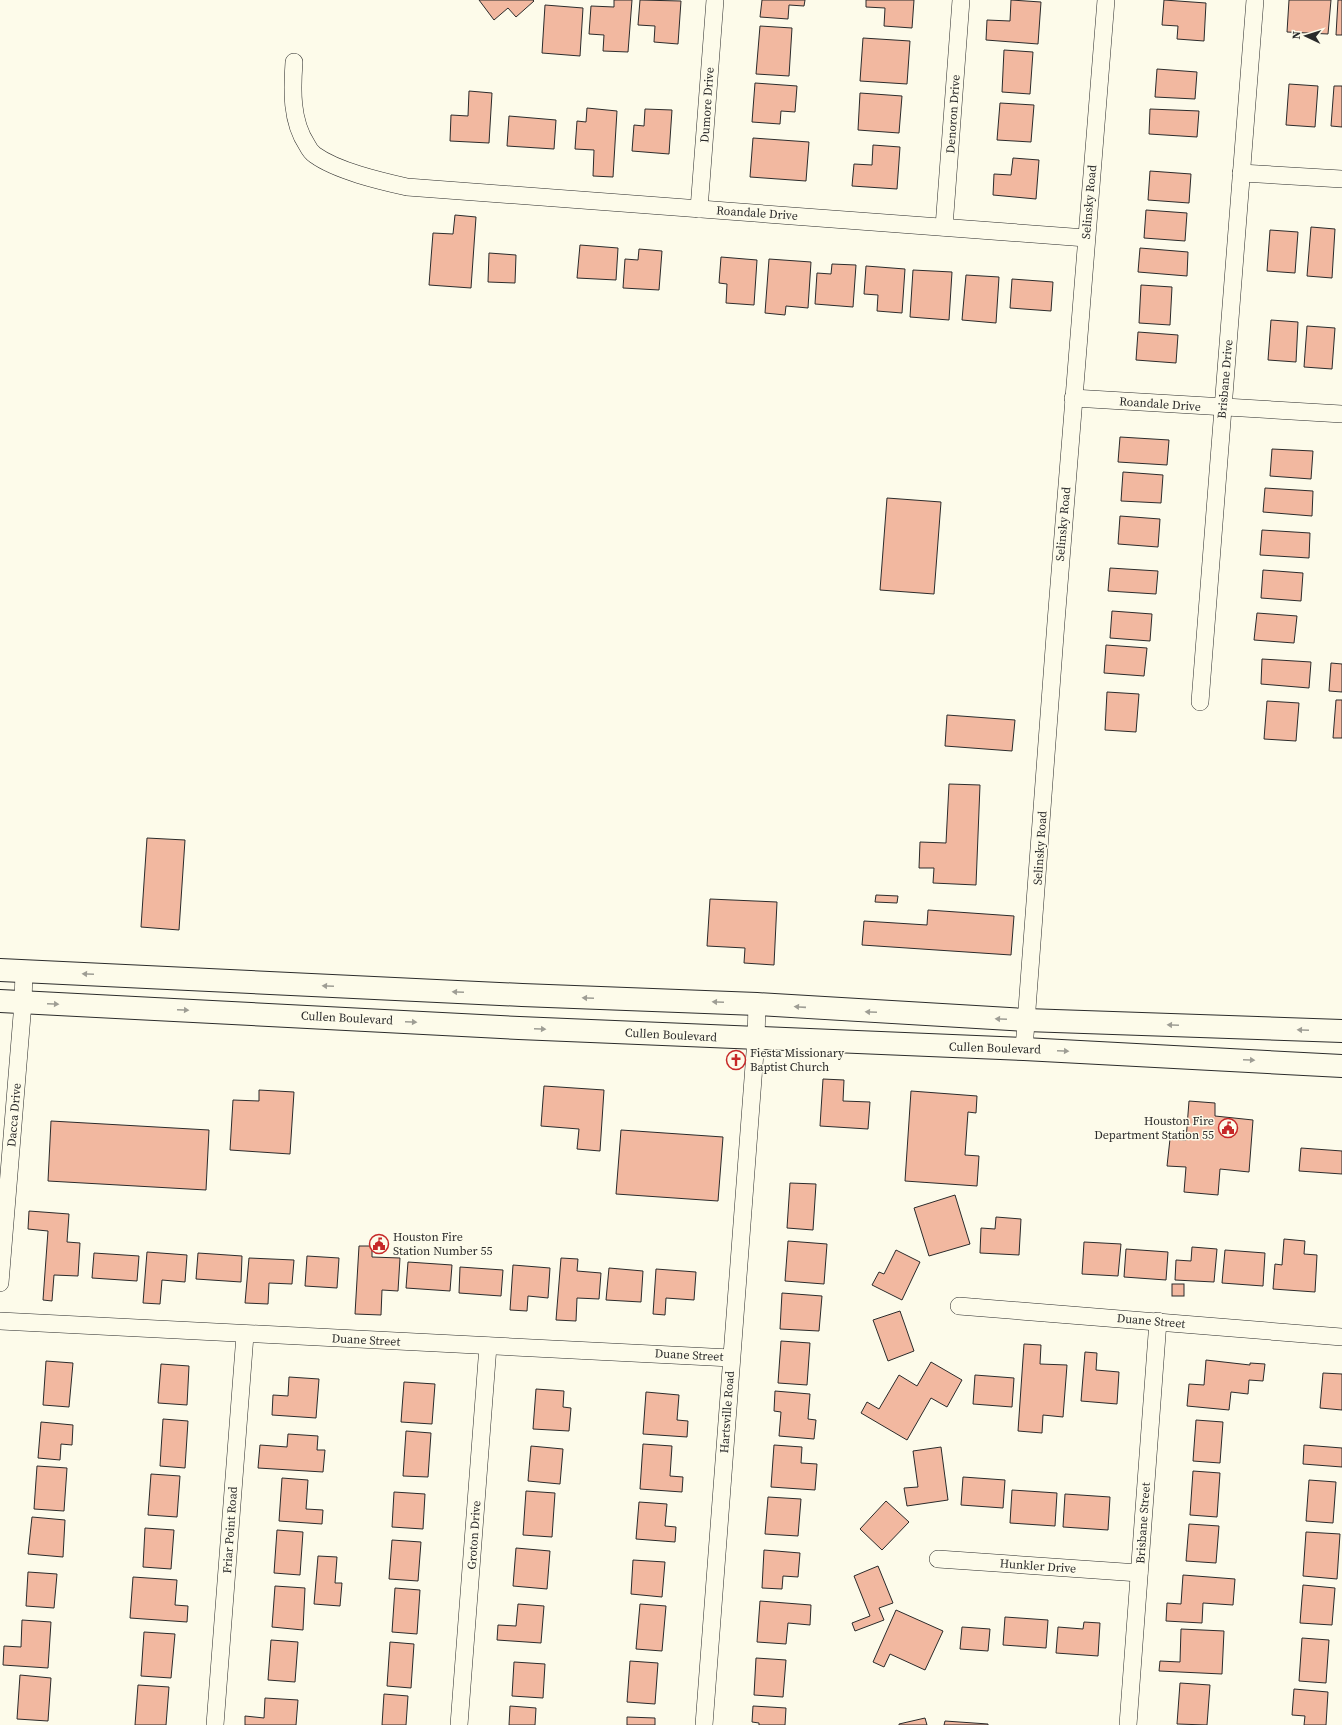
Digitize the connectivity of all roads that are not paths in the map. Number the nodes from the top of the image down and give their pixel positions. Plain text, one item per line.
1 (715, 0) edge
2 (961, 0) edge
3 (1106, 0) edge
4 (1255, 0) edge
5 (294, 62) dead end
6 (1241, 173) junction
7 (1342, 179) edge
8 (699, 209) junction
9 (944, 227) junction
10 (1086, 238) junction
11 (1073, 398) junction
12 (1223, 408) junction
13 (1342, 414) edge
14 (1200, 702) dead end
15 (0, 970) edge
16 (24, 971) junction
17 (292, 984) junction
18 (522, 996) junction
19 (0, 1002) edge
20 (23, 1003) junction
21 (757, 1004) junction
22 (288, 1015) junction
23 (1026, 1020) junction
24 (1228, 1027) junction
25 (519, 1028) junction
26 (1342, 1031) edge
27 (756, 1039) junction
28 (1024, 1049) junction
29 (1225, 1059) junction
30 (1342, 1066) edge
31 (0, 1283) edge
32 (959, 1306) dead end
33 (0, 1321) edge
34 (1158, 1322) junction
35 (244, 1335) junction
36 (1342, 1337) edge
37 (488, 1346) junction
38 (731, 1358) junction
39 (938, 1559) dead end
40 (1139, 1574) junction
41 (215, 1725) edge
42 (460, 1725) edge
43 (704, 1725) edge
44 (1128, 1725) edge

1 - 8 street, Dumore Drive
2 - 9 street, Denoron Drive
3 - 10 street, Selinsky Road
4 - 6 street, Brisbane Drive
5 - 8 street, Roandale Drive
6 - 7 street
6 - 12 street, Brisbane Drive
8 - 9 street, Roandale Drive
9 - 10 street, Roandale Drive
10 - 11 street, Selinsky Road
11 - 12 street, Roandale Drive
11 - 23 street, Selinsky Road
12 - 13 street, Roandale Drive
12 - 14 street, Brisbane Drive
15 - 16 main road
17 -> 16 main road
16 - 20 street, Dacca Drive
18 -> 17 main road
17 - 22 main road
21 -> 18 main road
18 - 25 main road
19 - 20 main road, Cullen Boulevard
20 -> 22 main road, Cullen Boulevard
20 - 31 street, Dacca Drive
23 -> 21 main road
21 - 27 street, Hartsville Road
22 -> 25 main road, Cullen Boulevard
24 -> 23 main road
23 - 28 street, Selinsky Road
26 -> 24 main road
24 - 29 main road
25 -> 27 main road, Cullen Boulevard
27 - 28 main road, Cullen Boulevard
27 - 38 street, Hartsville Road
28 -> 29 main road, Cullen Boulevard
29 -> 30 main road, Cullen Boulevard
32 - 34 street, Duane Street
33 - 35 street, Duane Street
34 - 36 street, Duane Street
34 - 40 street, Brisbane Street
35 - 37 street, Duane Street
35 - 41 street, Friar Point Road
37 - 38 street, Duane Street
37 - 42 street, Groton Drive
38 - 43 street, Hartsville Road
39 - 40 street, Hunkler Drive
40 - 44 street, Brisbane Street

